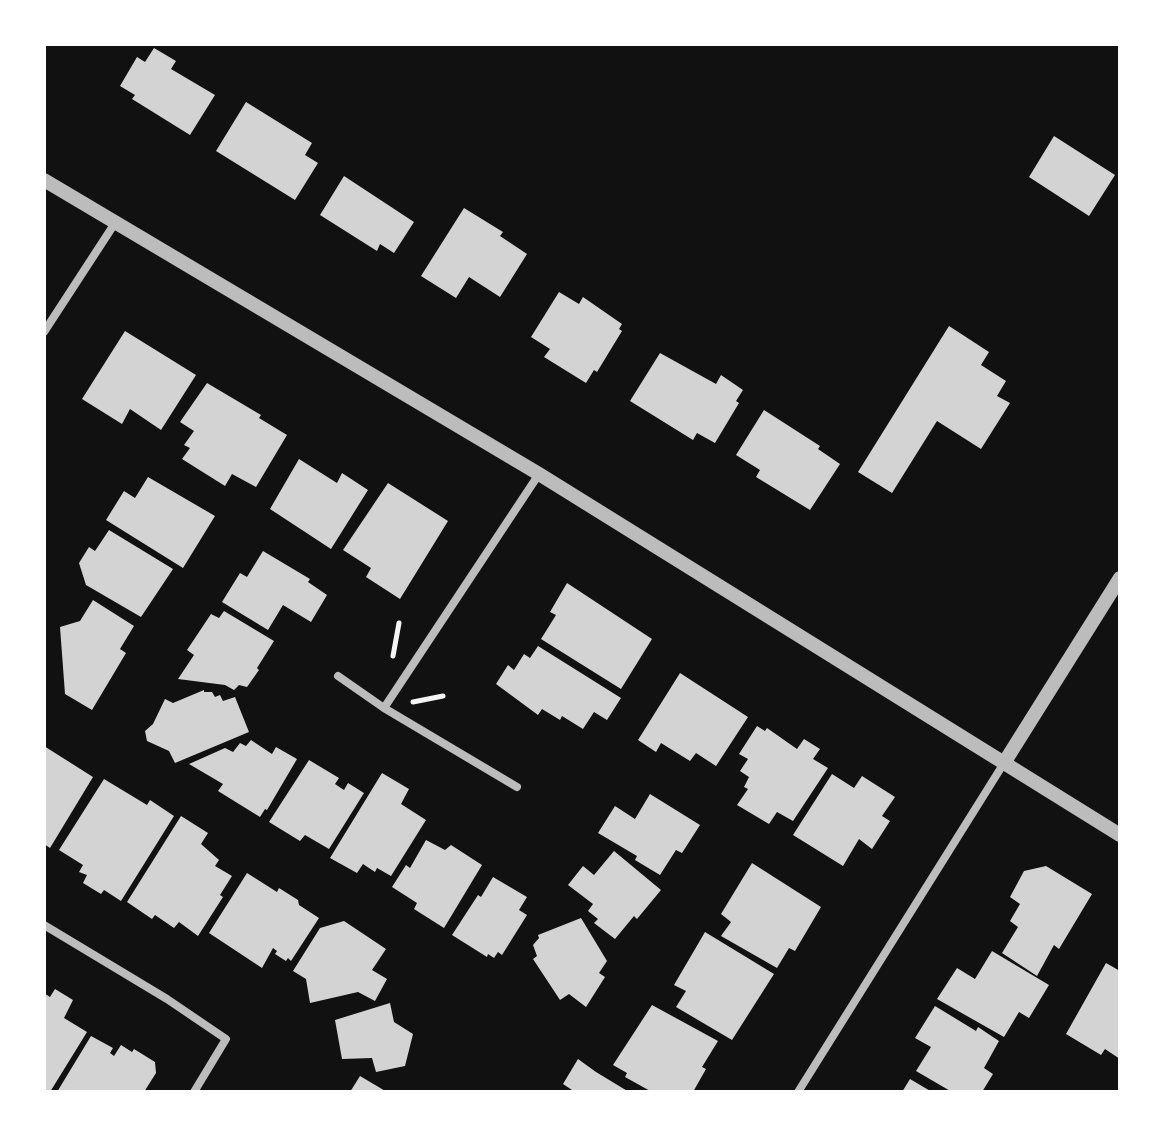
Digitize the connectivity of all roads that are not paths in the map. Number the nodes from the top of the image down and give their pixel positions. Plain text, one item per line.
1 (44, 180) edge
2 (115, 223) junction
3 (44, 332) edge
4 (539, 474) junction
5 (1120, 578) edge
6 (338, 676) dead end
7 (384, 708) junction
8 (1004, 763) junction
9 (517, 787) dead end
10 (1120, 835) edge
11 (44, 925) edge
12 (194, 1092) edge
13 (798, 1092) edge

1 - 2 street
2 - 3 street
2 - 4 street
4 - 7 street
4 - 8 street
5 - 8 street
6 - 7 street
7 - 9 street
8 - 10 street
8 - 13 street
11 - 12 street

